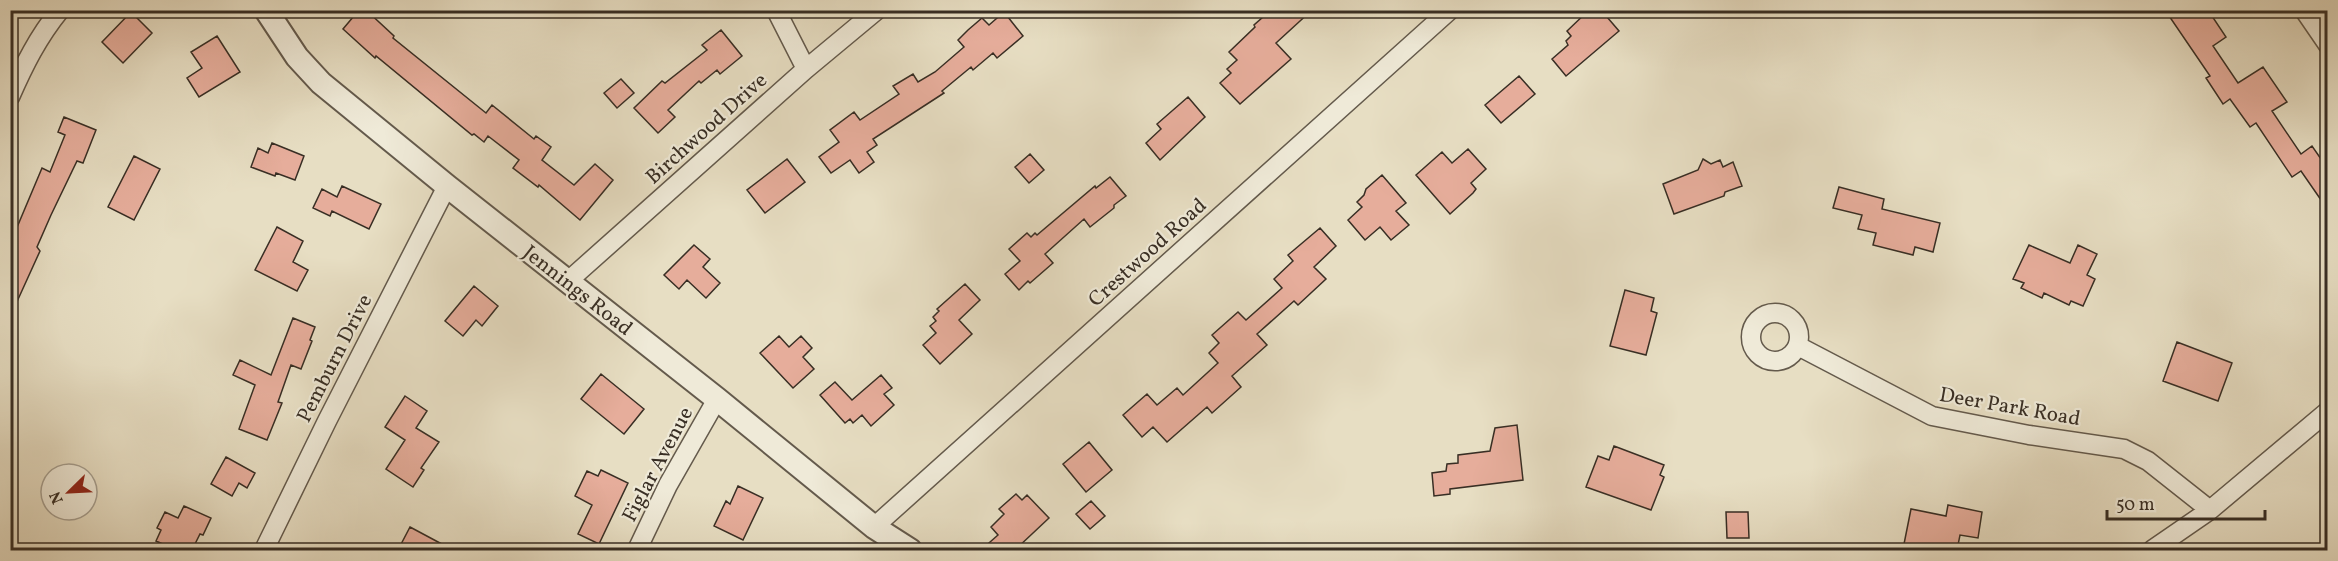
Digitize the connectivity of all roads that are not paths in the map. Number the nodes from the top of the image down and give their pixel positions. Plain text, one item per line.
1 (60, 10) edge
2 (266, 10) edge
3 (776, 10) edge
4 (877, 10) edge
5 (1450, 10) edge
6 (2304, 10) edge
7 (2328, 45) edge
8 (806, 69) junction
9 (10, 97) edge
10 (447, 186) junction
11 (567, 282) junction
12 (1798, 346) dead end
13 (717, 399) junction
14 (2328, 411) edge
15 (2210, 510) junction
16 (874, 527) junction
17 (264, 550) edge
18 (636, 550) edge
19 (910, 550) edge
20 (2152, 550) edge

1 - 9 street
2 - 10 street, Jennings Road
3 - 8 street
4 - 8 street, Birchwood Drive
5 - 16 street, Crestwood Road
6 - 7 street
8 - 11 street, Birchwood Drive
10 - 11 street, Jennings Road
10 - 17 street, Pemburn Drive
11 - 13 street, Jennings Road
12 - 15 street, Deer Park Road
13 - 16 street, Jennings Road
13 - 18 street, Figlar Avenue
14 - 15 street
15 - 20 street
16 - 19 street, Jennings Road

